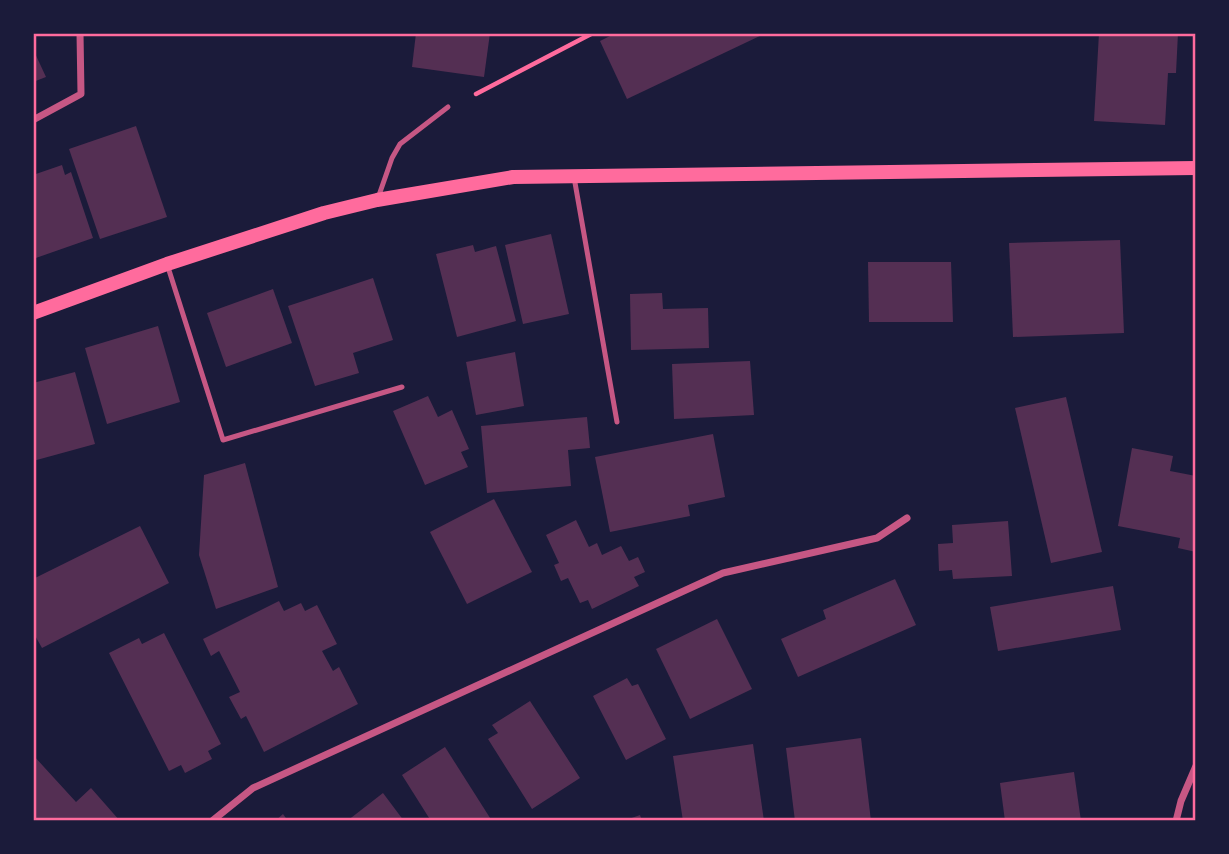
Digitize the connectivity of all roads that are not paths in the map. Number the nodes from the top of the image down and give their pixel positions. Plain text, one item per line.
1 (80, 33) edge
2 (448, 107) road end
3 (33, 120) edge
4 (1196, 168) edge
5 (574, 177) junction
6 (377, 200) junction
7 (167, 264) junction
8 (33, 313) edge
9 (402, 387) dead end
10 (617, 422) dead end
11 (907, 518) dead end
12 (1196, 766) edge
13 (212, 821) edge
14 (1176, 821) edge

1 - 3 street
2 - 6 lane
4 - 5 main road
5 - 6 main road
5 - 10 lane
6 - 7 main road
7 - 8 main road
7 - 9 lane
11 - 13 street
12 - 14 street

